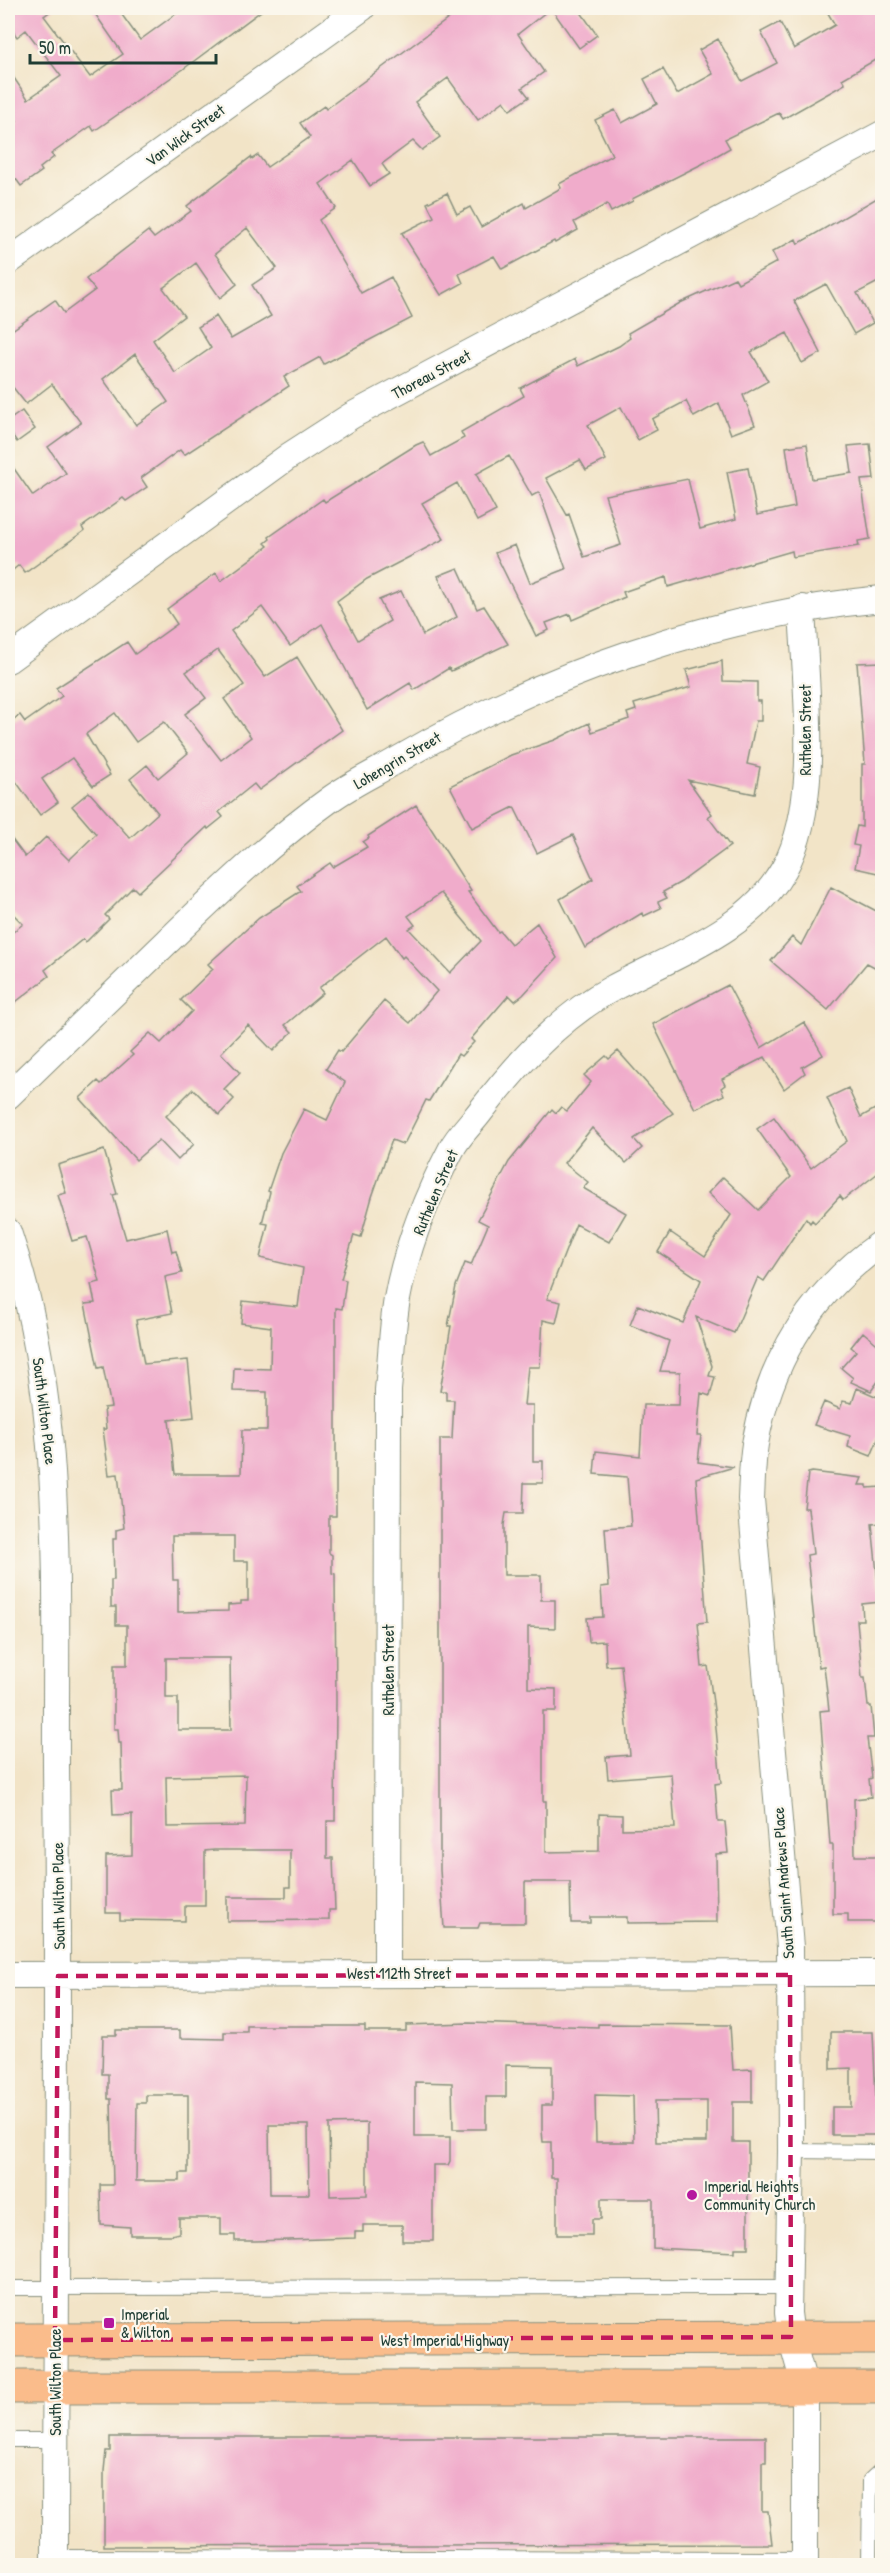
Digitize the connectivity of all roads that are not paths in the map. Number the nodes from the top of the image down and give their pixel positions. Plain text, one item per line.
1 (362, 8) edge
2 (882, 134) edge
3 (8, 262) edge
4 (882, 599) edge
5 (802, 608) junction
6 (8, 660) edge
7 (8, 1096) edge
8 (8, 1232) edge
9 (882, 1243) edge
10 (387, 1972) junction
11 (882, 1973) edge
12 (790, 1975) junction
13 (8, 1976) edge
14 (58, 1976) junction
15 (791, 2151) junction
16 (882, 2152) edge
17 (788, 2287) junction
18 (8, 2288) edge
19 (55, 2288) junction
20 (791, 2337) junction
21 (882, 2338) edge
22 (8, 2340) edge
23 (55, 2340) junction
24 (8, 2387) edge
25 (55, 2387) junction
26 (806, 2387) junction
27 (882, 2387) edge
28 (8, 2440) edge
29 (56, 2440) junction
30 (882, 2469) edge
31 (55, 2561) edge
32 (805, 2562) edge
33 (869, 2565) edge

1 - 3 street, Van Wick Street
2 - 6 street, Thoreau Street
4 - 5 street, Lohengrin Street
5 - 7 street, Lohengrin Street
5 - 10 street, Ruthelen Street
8 - 14 street, South Wilton Place
9 - 12 street, South Saint Andrews Place
10 - 12 street, West 112th Street
10 - 14 street, West 112th Street
11 - 12 street, West 112th Street
12 - 15 street, South Saint Andrews Place
13 - 14 street, West 112th Street
14 - 19 street, South Wilton Place
15 - 16 lane
15 - 17 street, South Saint Andrews Place
17 - 19 lane
17 - 20 street, South Saint Andrews Place
18 - 19 lane
19 - 23 street, South Wilton Place
20 - 21 main road, West Imperial Highway
20 - 23 main road, West Imperial Highway
20 - 26 street, South Saint Andrews Place
22 - 23 main road, West Imperial Highway
23 - 25 street, South Wilton Place
24 - 25 main road
25 - 26 main road
25 - 29 street, South Wilton Place
26 - 27 main road
26 - 32 street, South Saint Andrews Place
28 - 29 lane
29 - 31 street, South Wilton Place
30 - 33 lane
31 - 32 lane

